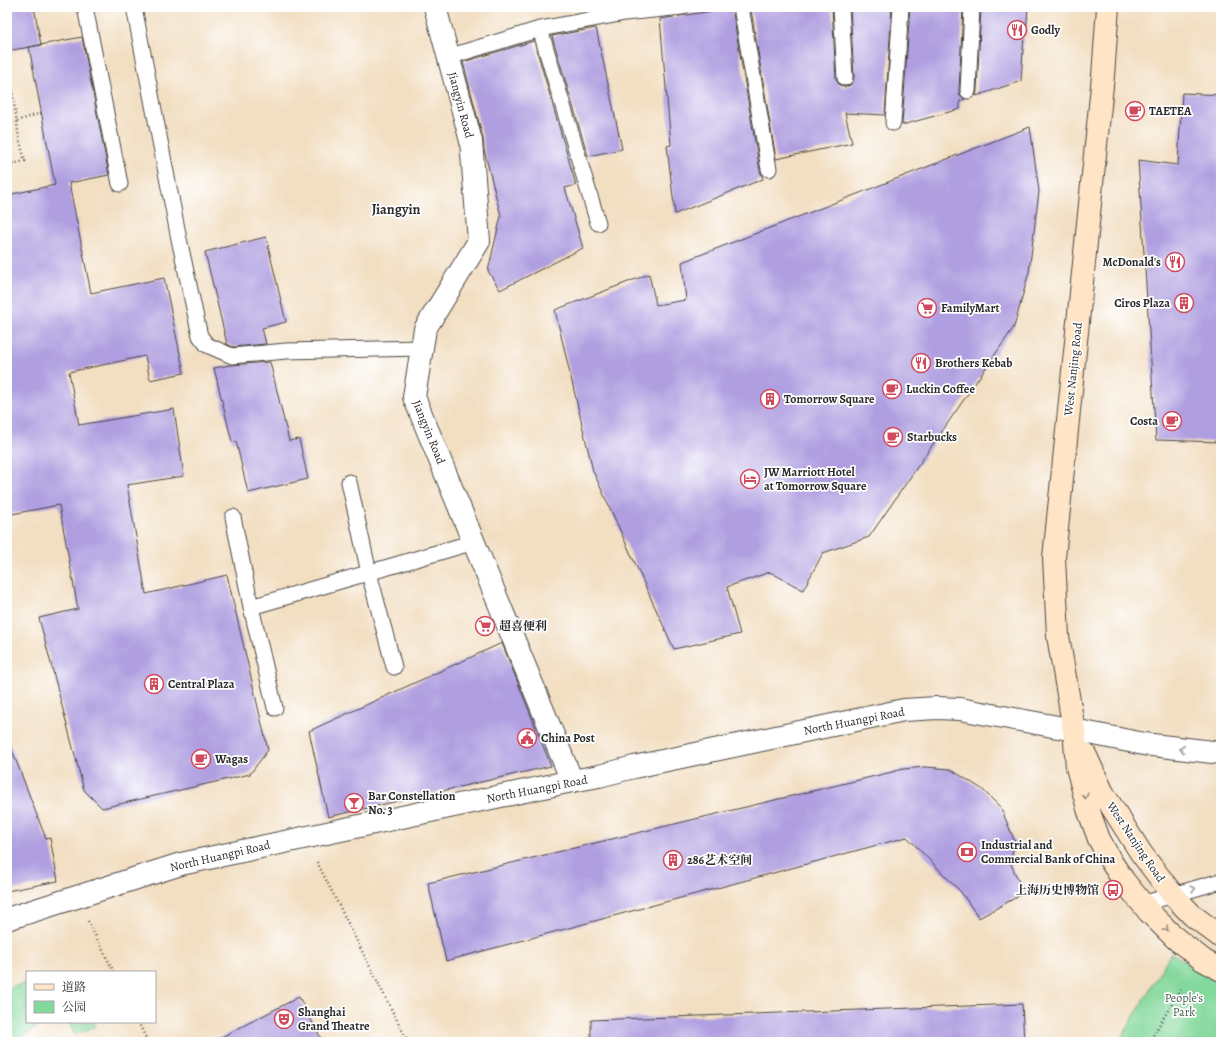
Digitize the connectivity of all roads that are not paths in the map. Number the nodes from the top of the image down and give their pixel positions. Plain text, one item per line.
1 (85, 7) edge
2 (134, 7) edge
3 (435, 7) edge
4 (682, 7) edge
5 (741, 7) edge
6 (841, 7) edge
7 (900, 7) edge
8 (972, 7) edge
9 (1108, 7) edge
10 (624, 10) edge
11 (540, 29) junction
12 (448, 57) junction
13 (845, 78) dead end
14 (968, 92) dead end
15 (893, 123) dead end
16 (769, 169) dead end
17 (120, 184) dead end
18 (598, 223) dead end
19 (422, 348) junction
20 (349, 482) dead end
21 (233, 517) dead end
22 (474, 542) junction
23 (369, 573) junction
24 (251, 607) junction
25 (394, 667) dead end
26 (275, 708) dead end
27 (1074, 730) junction
28 (1221, 753) edge
29 (572, 781) junction
30 (1221, 882) edge
31 (1173, 895) junction
32 (1142, 904) junction
33 (7, 919) edge
34 (1221, 937) edge
35 (1221, 970) edge

1 - 17 lane
2 - 19 lane
3 - 12 street, Jiangyin Road
4 - 10 lane
5 - 16 lane
6 - 13 lane
7 - 15 lane
8 - 14 lane
9 - 27 main road, West Nanjing Road
10 - 11 lane
11 - 12 lane
11 - 18 lane
12 - 19 street, Jiangyin Road
19 - 22 street, Jiangyin Road
20 - 23 lane
21 - 24 lane
22 - 23 lane
22 - 29 street, Jiangyin Road
23 - 24 lane
23 - 25 lane
24 - 26 lane
28 -> 27 street, North Huangpi Road
27 - 29 street, North Huangpi Road
27 - 31 main road, West Nanjing Road
27 -> 32 main road, West Nanjing Road
29 - 33 street, North Huangpi Road
31 -> 30 lane
31 - 32 lane
31 - 34 main road, West Nanjing Road
32 -> 35 main road, West Nanjing Road

